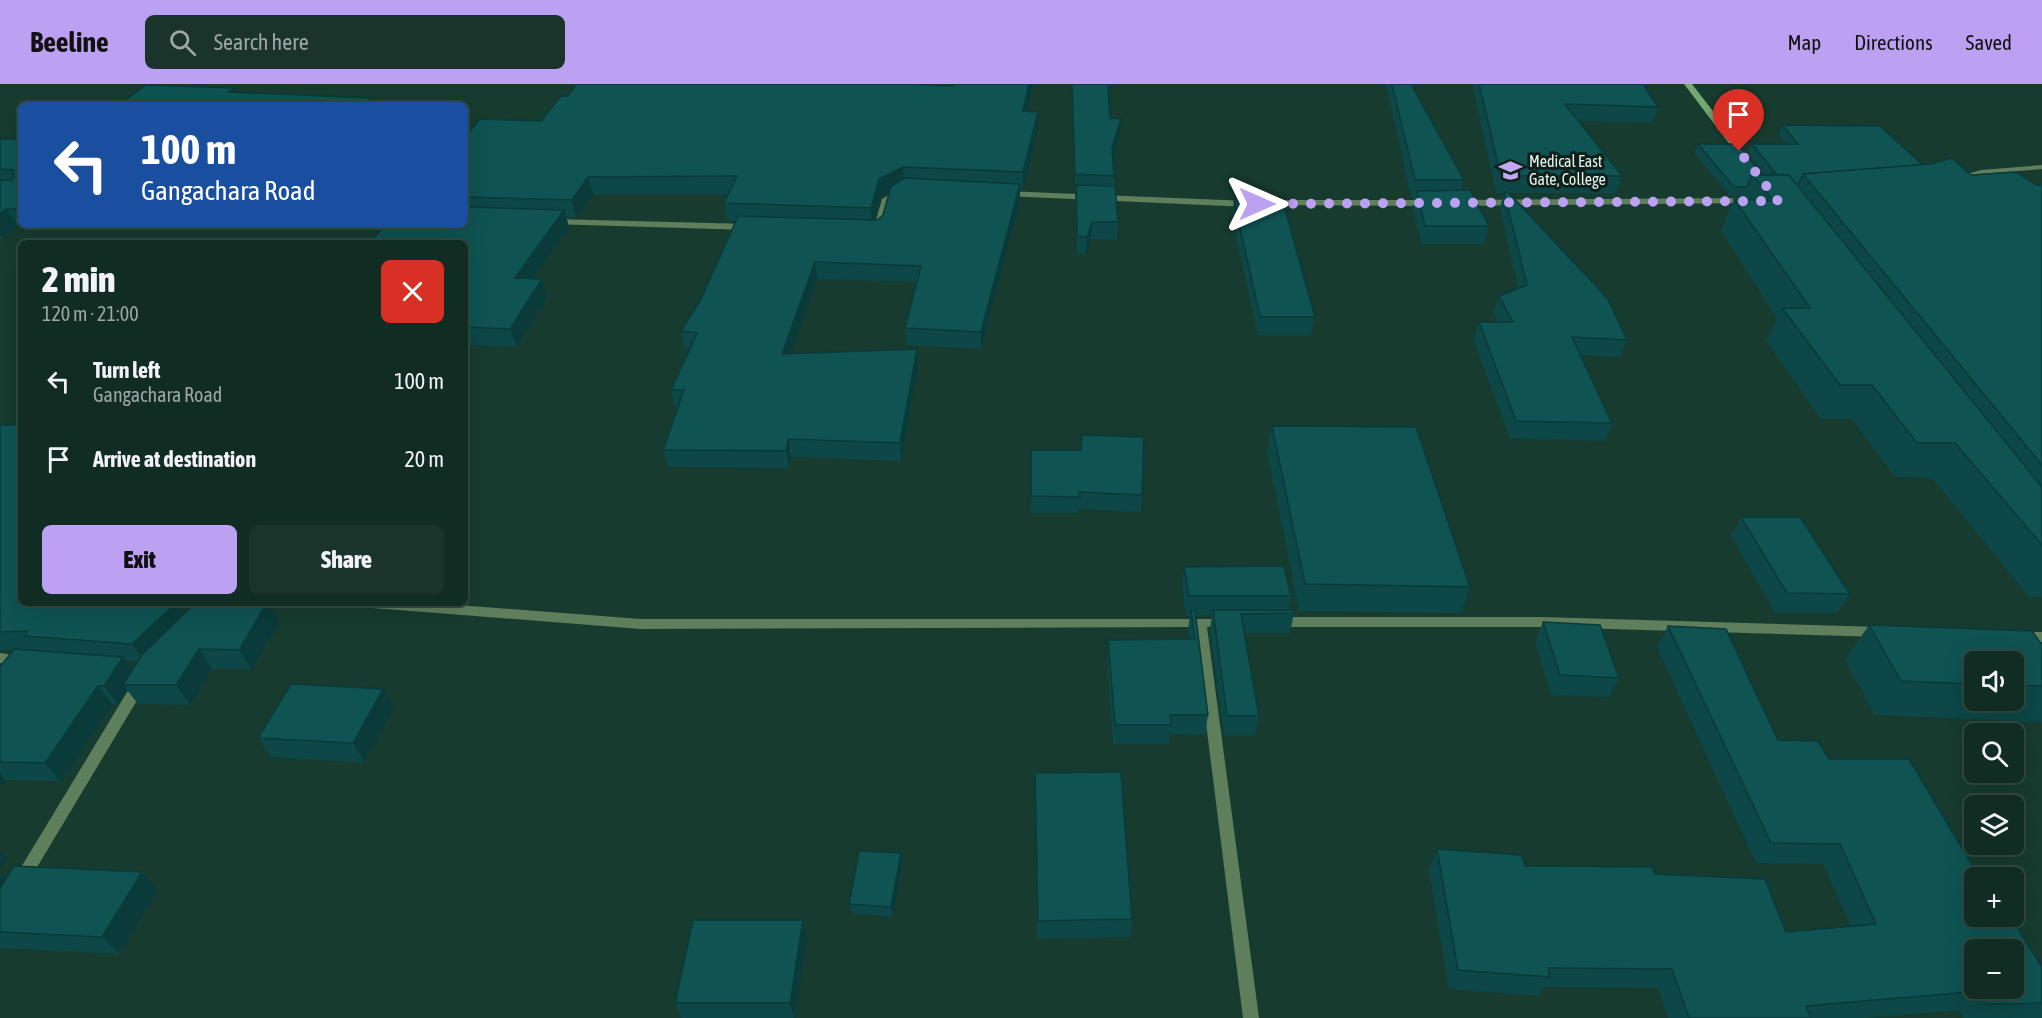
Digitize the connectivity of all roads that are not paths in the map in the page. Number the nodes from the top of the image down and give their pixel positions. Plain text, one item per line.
1 (1688, 84) edge
2 (1750, 165) edge
3 (2042, 167) edge
4 (1947, 181) edge
5 (917, 190) edge
6 (999, 194) edge
7 (1754, 201) edge
8 (1434, 203) edge
9 (1446, 203) edge
10 (549, 222) edge
11 (761, 228) edge
12 (867, 230) edge
13 (411, 606) edge
14 (1200, 622) junction
15 (1236, 622) edge
16 (1259, 622) edge
17 (1899, 633) edge
18 (2006, 636) edge
19 (2042, 637) edge
20 (0, 658) edge
21 (34, 660) edge
22 (149, 669) edge
23 (12, 896) edge
24 (1251, 1018) edge

1 - 2 main road
3 - 4 street
5 - 12 street
6 - 8 street
7 - 9 street
10 - 11 street
13 - 14 street
14 - 15 street
14 - 24 street
16 - 17 street
18 - 19 street
20 - 21 street
22 - 23 street

